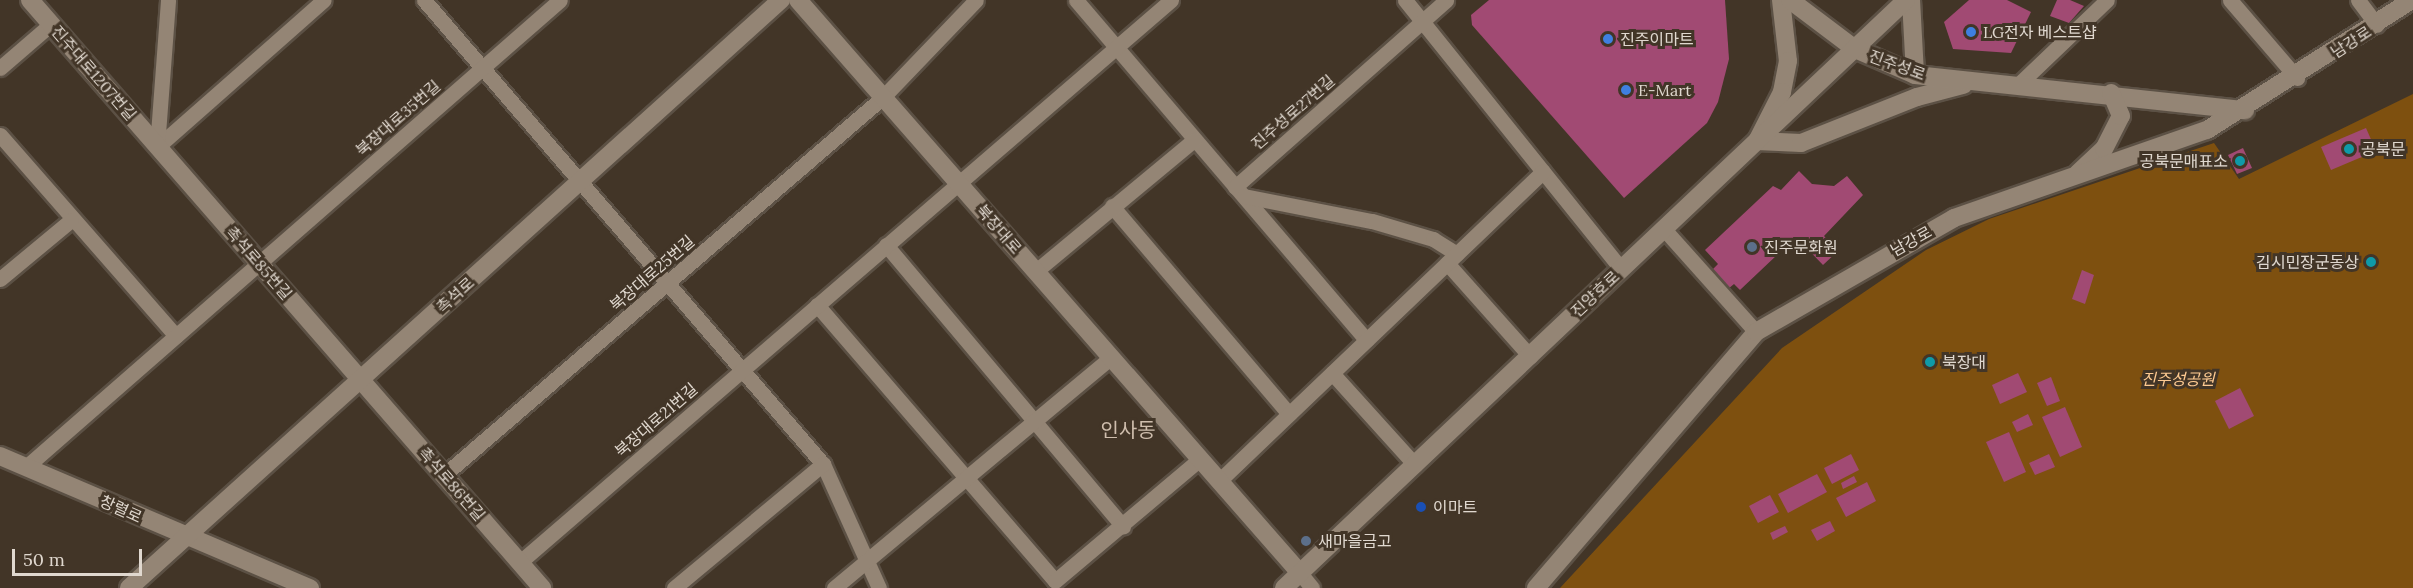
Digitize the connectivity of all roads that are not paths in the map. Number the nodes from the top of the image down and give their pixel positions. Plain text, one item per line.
1 (30, 0) edge
2 (168, 0) edge
3 (324, 0) edge
4 (424, 0) edge
5 (560, 0) edge
6 (781, 0) edge
7 (798, 0) edge
8 (976, 0) edge
9 (1077, 0) edge
10 (1171, 0) edge
11 (1405, 0) edge
12 (1446, 0) edge
13 (1781, 0) edge
14 (1790, 0) edge
15 (1906, 0) edge
16 (1911, 0) edge
17 (2107, 0) edge
18 (2230, 0) edge
19 (2358, 0) edge
20 (2412, 0) edge
21 (1423, 22) junction
22 (51, 24) junction
23 (2377, 25) junction
24 (1116, 46) junction
25 (1855, 49) junction
26 (0, 68) edge
27 (483, 68) junction
28 (1915, 75) junction
29 (2297, 78) junction
30 (1970, 83) junction
31 (2020, 83) junction
32 (2111, 93) junction
33 (883, 97) junction
34 (2246, 110) junction
35 (0, 135) edge
36 (1194, 140) junction
37 (1757, 141) junction
38 (158, 147) junction
39 (1543, 171) junction
40 (2074, 176) junction
41 (582, 180) junction
42 (958, 182) junction
43 (1240, 192) junction
44 (1112, 206) junction
45 (71, 220) junction
46 (1664, 229) junction
47 (886, 245) junction
48 (1452, 258) junction
49 (259, 263) junction
50 (1622, 269) junction
51 (1036, 271) junction
52 (0, 279) edge
53 (668, 282) junction
54 (817, 305) junction
55 (1756, 332) junction
56 (176, 336) junction
57 (1366, 340) junction
58 (1530, 356) junction
59 (1111, 357) junction
60 (742, 369) junction
61 (1332, 373) junction
62 (361, 380) junction
63 (1289, 414) junction
64 (1035, 420) junction
65 (0, 456) edge
66 (1200, 459) junction
67 (823, 464) junction
68 (1414, 465) junction
69 (26, 467) junction
70 (444, 475) junction
71 (965, 477) junction
72 (1219, 481) junction
73 (1123, 526) junction
74 (187, 538) junction
75 (868, 559) junction
76 (520, 562) junction
77 (1300, 573) junction
78 (129, 588) edge
79 (310, 588) edge
80 (542, 588) edge
81 (674, 588) edge
82 (834, 588) edge
83 (879, 588) edge
84 (1284, 588) edge
85 (1312, 588) edge
86 (1536, 588) edge

1 - 22 street, 진주대로1207번길
2 - 38 street
3 - 38 street
4 - 27 street
5 - 27 street, 북장대로35번길
6 - 41 street, 촉석로
7 - 33 street, 북장대로
8 - 33 street, 북장대로25번길
9 - 24 street
10 - 24 street, 북장대로21번길
11 - 21 street
12 - 21 street, 진주성로27번길
13 - 37 street
14 - 25 street, 진주성로
15 - 25 street, 진양호로
16 - 28 street
17 - 31 street
18 - 29 street
19 - 23 street, 남강로
20 - 23 street, 남강로
21 - 39 street
21 - 43 street, 진주성로27번길
22 - 26 street
22 - 38 street, 진주대로1207번길
23 - 29 street, 남강로
24 - 36 street
24 - 42 street, 북장대로21번길
25 - 28 street, 진주성로
25 - 37 street, 진양호로
27 - 41 street
27 - 49 street, 북장대로35번길
28 - 30 street, 진주성로
29 - 34 street, 남강로
30 - 31 street, 진주성로
30 - 37 street
31 - 32 street, 진주성로
32 - 34 street, 진주성로
32 - 40 street
33 - 42 street, 북장대로
33 - 53 street, 북장대로25번길
34 - 40 street, 남강로
35 - 45 street
36 - 43 street
36 - 44 street
37 - 46 street, 진양호로
38 - 49 street, 촉석로85번길
39 - 48 street
39 - 50 street
40 - 55 street, 남강로
41 - 53 street
41 - 62 street, 촉석로
42 - 47 street, 북장대로21번길
42 - 51 street, 북장대로
43 - 48 street
43 - 57 street
44 - 51 street
44 - 63 street
45 - 52 street
45 - 56 street
46 - 50 street, 진양호로
46 - 55 street
47 - 54 street, 북장대로21번길
47 - 64 street
48 - 57 street
48 - 58 street
49 - 56 street, 북장대로35번길
49 - 62 street, 촉석로85번길
50 - 58 street, 진양호로
51 - 59 street, 북장대로
53 - 60 street
53 - 70 street, 북장대로25번길
54 - 60 street, 북장대로21번길
54 - 71 street
55 - 86 street, 남강로
56 - 69 street, 북장대로35번길
57 - 61 street
58 - 68 street, 진양호로
59 - 64 street
59 - 66 street, 북장대로
60 - 67 street
60 - 76 street, 북장대로21번길
61 - 63 street
61 - 68 street
62 - 70 street, 촉석로86번길
62 - 74 street, 촉석로
63 - 72 street
64 - 71 street
64 - 73 street
65 - 69 street, 창렬로
66 - 72 street, 북장대로
66 - 73 street
67 - 75 street
67 - 81 street
68 - 77 street, 진양호로
69 - 74 street, 창렬로
70 - 76 street, 촉석로86번길
71 - 73 street
71 - 75 street
72 - 77 street, 북장대로
74 - 78 street, 촉석로
74 - 79 street, 창렬로
75 - 82 street
75 - 83 street
76 - 80 street, 촉석로86번길
77 - 84 street, 진양호로
77 - 85 street

